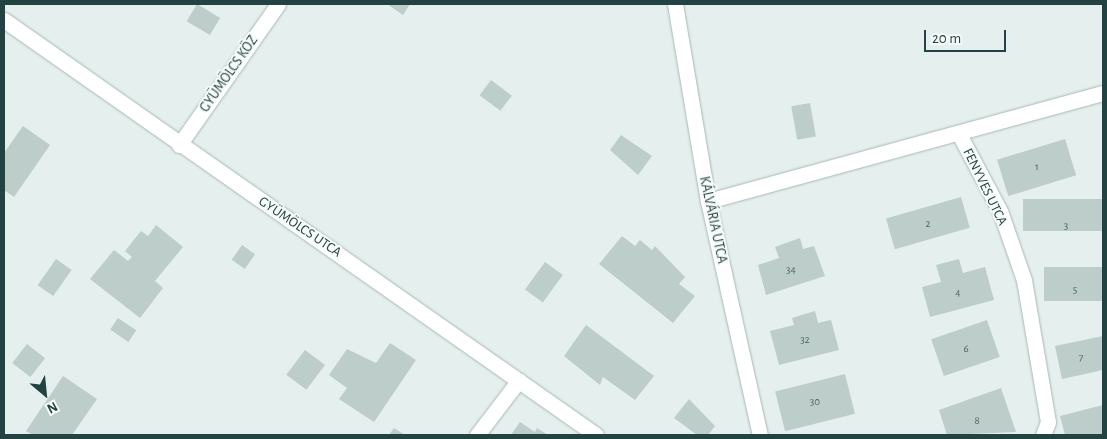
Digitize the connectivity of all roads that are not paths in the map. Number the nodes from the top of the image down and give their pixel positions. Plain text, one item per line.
1 (278, 4) edge
2 (675, 4) edge
3 (4, 20) edge
4 (1103, 93) edge
5 (959, 134) junction
6 (179, 145) junction
7 (708, 201) junction
8 (519, 380) junction
9 (477, 435) edge
10 (596, 435) edge
11 (760, 435) edge
12 (1043, 435) edge

1 - 6 street, GYÜMÖLCS KÖZ
2 - 7 street, KÁLVÁRIA UTCA
3 - 6 street, GYÜMÖLCS UTCA
4 - 5 street
5 - 7 street, FENYVES UTCA
5 - 12 street, FENYVES UTCA
6 - 8 street, GYÜMÖLCS UTCA
7 - 11 street, KÁLVÁRIA UTCA
8 - 9 street
8 - 10 street, GYÜMÖLCS UTCA

